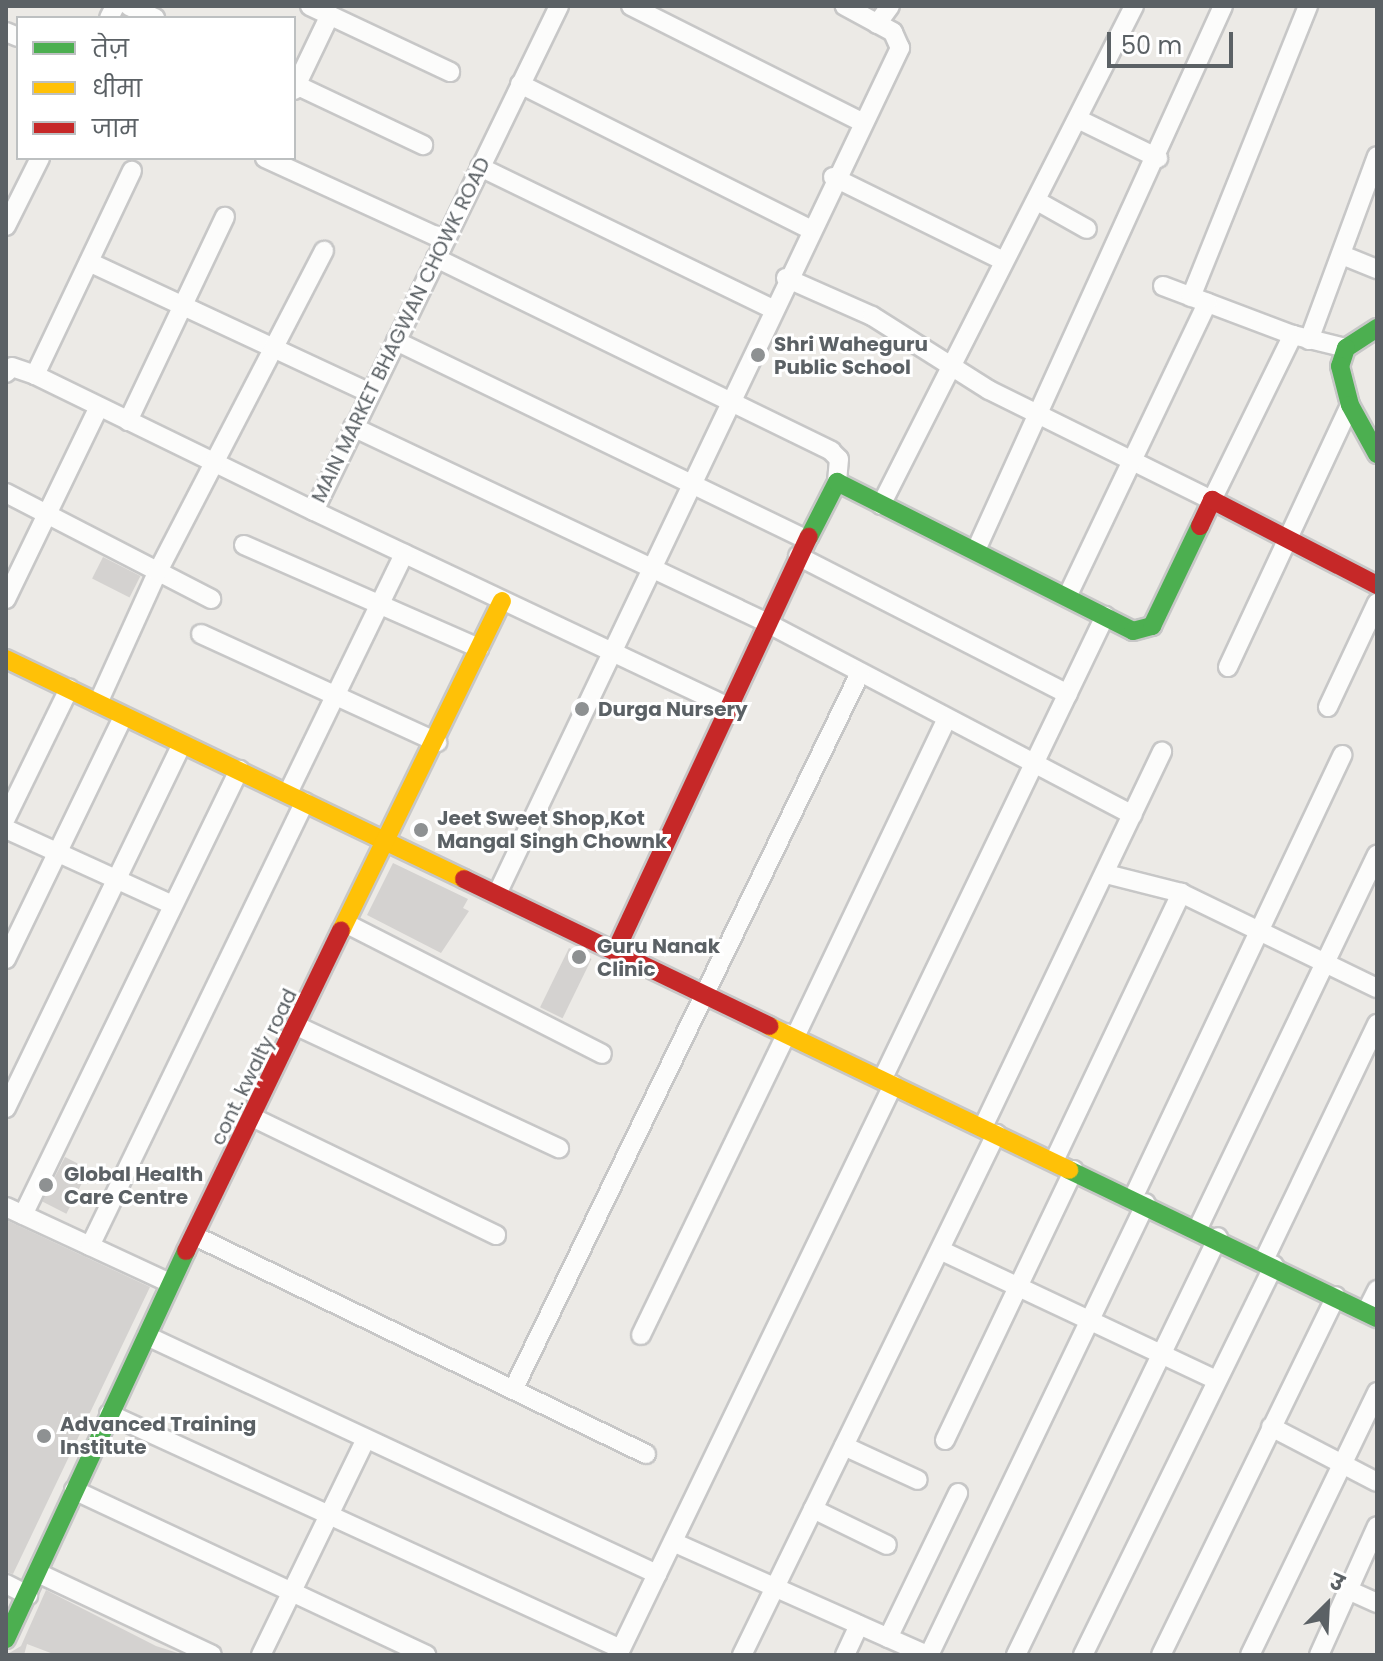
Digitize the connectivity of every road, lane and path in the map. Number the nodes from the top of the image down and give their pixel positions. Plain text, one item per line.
1 (129, 6) edge
2 (310, 6) edge
3 (631, 6) edge
4 (845, 6) edge
5 (890, 6) edge
6 (1134, 6) edge
7 (1223, 6) edge
8 (1308, 6) edge
9 (552, 8) edge
10 (330, 15) junction
11 (151, 16) edge
12 (877, 24) junction
13 (450, 72) dead end
14 (520, 84) junction
15 (296, 85) edge
16 (296, 87) edge
17 (1080, 120) junction
18 (860, 121) junction
19 (423, 145) dead end
20 (1158, 158) junction
21 (39, 160) edge
22 (269, 160) edge
23 (480, 167) junction
24 (1375, 168) edge
25 (132, 171) dead end
26 (833, 177) junction
27 (1037, 201) junction
28 (225, 217) dead end
29 (6, 226) edge
30 (809, 229) junction
31 (1087, 229) dead end
32 (444, 240) junction
33 (324, 251) dead end
34 (1342, 255) junction
35 (436, 258) junction
36 (1002, 260) junction
37 (89, 262) junction
38 (1377, 269) edge
39 (786, 278) junction
40 (1163, 286) dead end
41 (1199, 300) junction
42 (183, 308) junction
43 (772, 309) junction
44 (1377, 328) edge
45 (1301, 337) junction
46 (396, 341) junction
47 (1346, 348) junction
48 (275, 350) junction
49 (951, 368) junction
50 (6, 373) edge
51 (35, 375) junction
52 (370, 393) junction
53 (729, 404) junction
54 (1350, 405) junction
55 (99, 407) junction
56 (1039, 414) junction
57 (128, 421) junction
58 (353, 427) junction
59 (1377, 454) edge
60 (1132, 462) junction
61 (215, 465) junction
62 (837, 482) junction
63 (691, 483) junction
64 (6, 493) edge
65 (1212, 500) junction
66 (881, 505) junction
67 (314, 511) junction
68 (47, 513) junction
69 (1289, 543) junction
70 (244, 545) dead end
71 (802, 548) junction
72 (976, 550) junction
73 (404, 554) junction
74 (648, 568) junction
75 (157, 573) junction
76 (1377, 585) edge
77 (1067, 597) junction
78 (6, 599) edge
79 (211, 599) dead end
80 (502, 601) junction
81 (1377, 603) edge
82 (379, 604) junction
83 (1105, 616) junction
84 (765, 622) junction
85 (201, 634) dead end
86 (479, 648) junction
87 (609, 652) junction
88 (6, 660) edge
89 (1228, 667) dead end
90 (860, 673) junction
91 (69, 689) junction
92 (1068, 694) junction
93 (337, 695) junction
94 (98, 703) junction
95 (728, 707) junction
96 (1328, 707) dead end
97 (123, 717) junction
98 (947, 718) junction
99 (437, 742) junction
100 (182, 744) junction
101 (1162, 751) dead end
102 (1342, 755) dead end
103 (1034, 764) junction
104 (239, 770) junction
105 (296, 798) junction
106 (1132, 815) junction
107 (6, 818) edge
108 (6, 829) edge
109 (390, 839) junction
110 (59, 854) junction
111 (1377, 855) edge
112 (1106, 874) junction
113 (117, 880) junction
114 (498, 892) junction
115 (1181, 893) junction
116 (173, 905) junction
117 (347, 924) junction
118 (1260, 931) junction
119 (616, 950) junction
120 (6, 959) edge
121 (1326, 963) junction
122 (1377, 988) edge
123 (704, 992) junction
124 (1377, 1024) edge
125 (299, 1027) junction
126 (791, 1035) junction
127 (602, 1054) dead end
128 (888, 1083) junction
129 (6, 1108) edge
130 (254, 1118) junction
131 (990, 1131) junction
132 (559, 1148) dead end
133 (1054, 1161) junction
134 (1074, 1170) junction
135 (1139, 1200) junction
136 (14, 1211) edge
137 (1198, 1228) junction
138 (496, 1235) dead end
139 (195, 1236) junction
140 (1218, 1237) junction
141 (90, 1246) junction
142 (940, 1250) junction
143 (1269, 1262) junction
144 (170, 1283) junction
145 (1018, 1287) junction
146 (1377, 1290) edge
147 (1336, 1296) junction
148 (1372, 1315) edge
149 (1088, 1320) junction
150 (641, 1335) dead end
151 (147, 1336) junction
152 (1160, 1354) junction
153 (1216, 1380) junction
154 (513, 1390) junction
155 (1377, 1392) edge
156 (109, 1414) junction
157 (1271, 1427) junction
158 (366, 1439) junction
159 (945, 1440) dead end
160 (844, 1446) junction
161 (646, 1454) dead end
162 (1342, 1464) junction
163 (918, 1480) dead end
164 (1377, 1482) edge
165 (74, 1490) junction
166 (958, 1493) dead end
167 (813, 1509) junction
168 (327, 1517) junction
169 (1377, 1526) edge
170 (673, 1542) junction
171 (887, 1545) dead end
172 (38, 1573) junction
173 (657, 1574) junction
174 (6, 1584) edge
175 (775, 1588) junction
176 (1348, 1590) junction
177 (291, 1592) junction
178 (28, 1595) junction
179 (1377, 1603) edge
180 (859, 1625) junction
181 (888, 1638) junction
182 (6, 1639) edge
183 (620, 1652) edge
184 (212, 1655) edge
185 (261, 1655) edge
186 (426, 1655) edge
187 (742, 1655) edge
188 (845, 1655) edge
189 (928, 1655) edge
190 (1016, 1655) edge
191 (1083, 1655) edge
192 (1161, 1655) edge
193 (1250, 1655) edge
194 (1319, 1655) edge

1 - 11 street
2 - 10 street
3 - 18 street
4 - 12 street
5 - 12 street
6 - 17 street
7 - 20 street
8 - 41 street
9 - 14 street, MAIN MARKET BHAGWAN CHOWK ROAD
10 - 13 street
10 - 15 street
12 - 18 street
14 - 23 street, MAIN MARKET BHAGWAN CHOWK ROAD
14 - 30 street
16 - 19 street
17 - 20 street
17 - 27 street
18 - 26 street
20 - 56 street
21 - 29 street
22 - 32 street
23 - 32 street, MAIN MARKET BHAGWAN CHOWK ROAD
23 - 43 street
24 - 34 street
25 - 37 street
26 - 30 street
26 - 36 street
27 - 31 street
27 - 36 street
28 - 42 street
30 - 39 street
32 - 35 street, MAIN MARKET BHAGWAN CHOWK ROAD
33 - 48 street
34 - 38 street
34 - 45 street
35 - 46 street, MAIN MARKET BHAGWAN CHOWK ROAD
35 - 53 street
36 - 49 street
37 - 42 street
37 - 51 street
39 - 43 street
39 - 49 street
40 - 41 street
41 - 45 street
41 - 60 street
42 - 48 street
42 - 57 street
43 - 53 street
44 - 47 street
45 - 47 street
45 - 65 street
46 - 52 street, MAIN MARKET BHAGWAN CHOWK ROAD
46 - 63 street
47 - 54 street
48 - 52 street
48 - 61 street
49 - 56 street
49 - 66 street
50 - 51 street
51 - 55 street
52 - 58 street, MAIN MARKET BHAGWAN CHOWK ROAD
53 - 62 street
53 - 63 street
54 - 59 street
54 - 69 street
55 - 57 street
55 - 68 street
56 - 60 street
56 - 72 street
57 - 61 street
58 - 67 street, MAIN MARKET BHAGWAN CHOWK ROAD
58 - 74 street
60 - 65 street
60 - 77 street
61 - 67 street
61 - 75 street
62 - 66 street
62 - 71 street
63 - 71 street
63 - 74 street
64 - 68 street
65 - 69 street
65 - 83 street
66 - 72 street
67 - 73 street, MAIN MARKET BHAGWAN CHOWK ROAD
68 - 75 street
68 - 78 street
69 - 76 street
69 - 89 street
70 - 82 street
71 - 84 street
71 - 92 street
72 - 77 street
73 - 80 street, MAIN MARKET BHAGWAN CHOWK ROAD
73 - 82 street
74 - 84 street
74 - 87 street
75 - 79 street
75 - 94 street
77 - 83 street
80 - 86 street, cont. kwalty road
80 - 87 street, MAIN MARKET BHAGWAN CHOWK ROAD
81 - 96 street
82 - 86 street
82 - 93 street
83 - 92 street
84 - 90 street
84 - 95 street
85 - 93 street
86 - 99 street, cont. kwalty road
87 - 95 street, MAIN MARKET BHAGWAN CHOWK ROAD
87 - 114 street
88 - 91 street
90 - 98 street
90 - 123 street
91 - 94 street
91 - 107 street
92 - 103 street
93 - 99 street
93 - 105 street
94 - 97 street
95 - 119 street
97 - 100 street
97 - 110 street
98 - 103 street
98 - 126 street
99 - 109 street, cont. kwalty road
100 - 104 street
100 - 113 street
101 - 106 street
102 - 118 street
103 - 106 street
103 - 128 street
104 - 105 street
104 - 116 street
105 - 109 street
105 - 141 street
106 - 112 street
108 - 110 street
109 - 114 street
109 - 117 street, cont. kwalty road
110 - 113 street
110 - 120 street
111 - 121 street
112 - 115 street
112 - 131 street
113 - 116 street
113 - 129 street
114 - 119 street
115 - 118 street
115 - 133 street
116 - 136 street
117 - 125 street, cont. kwalty road
117 - 127 street
118 - 121 street
118 - 135 street
119 - 123 street
121 - 122 street
121 - 137 street
123 - 126 street
123 - 154 street
124 - 143 street
125 - 130 street, cont. kwalty road
125 - 132 street
126 - 128 street
126 - 150 street
128 - 131 street
128 - 170 street
130 - 138 street
130 - 139 street, cont. kwalty road
131 - 133 street
131 - 142 street
133 - 134 street
134 - 135 street
134 - 145 street
135 - 137 street
135 - 149 street
136 - 141 street
137 - 140 street
139 - 144 street, cont. kwalty road
139 - 154 street
140 - 143 street
140 - 152 street
141 - 144 street
142 - 145 street
142 - 160 street
143 - 147 street
143 - 153 street
144 - 151 street, cont. kwalty road
145 - 149 street
145 - 159 street
146 - 148 street
147 - 148 street
147 - 157 street
149 - 152 street
149 - 189 street
151 - 156 street, cont. kwalty road
151 - 158 street
152 - 153 street
152 - 190 street
153 - 191 street
154 - 161 street
155 - 162 street
156 - 165 street, cont. kwalty road
156 - 168 street
157 - 162 street
157 - 192 street
158 - 168 street
158 - 173 street
160 - 163 street
160 - 167 street
162 - 164 street
162 - 193 street
165 - 172 street, cont. kwalty road
165 - 177 street
166 - 181 street
167 - 171 street
167 - 175 street
168 - 177 street
168 - 183 street
169 - 176 street
170 - 173 street
170 - 175 street
172 - 178 street, cont. kwalty road
172 - 184 street
173 - 183 street
174 - 178 street
175 - 180 street
175 - 187 street
176 - 179 street
176 - 194 street
177 - 185 street
177 - 186 street
178 - 182 street, cont. kwalty road
180 - 181 street
180 - 188 street
181 - 189 street

